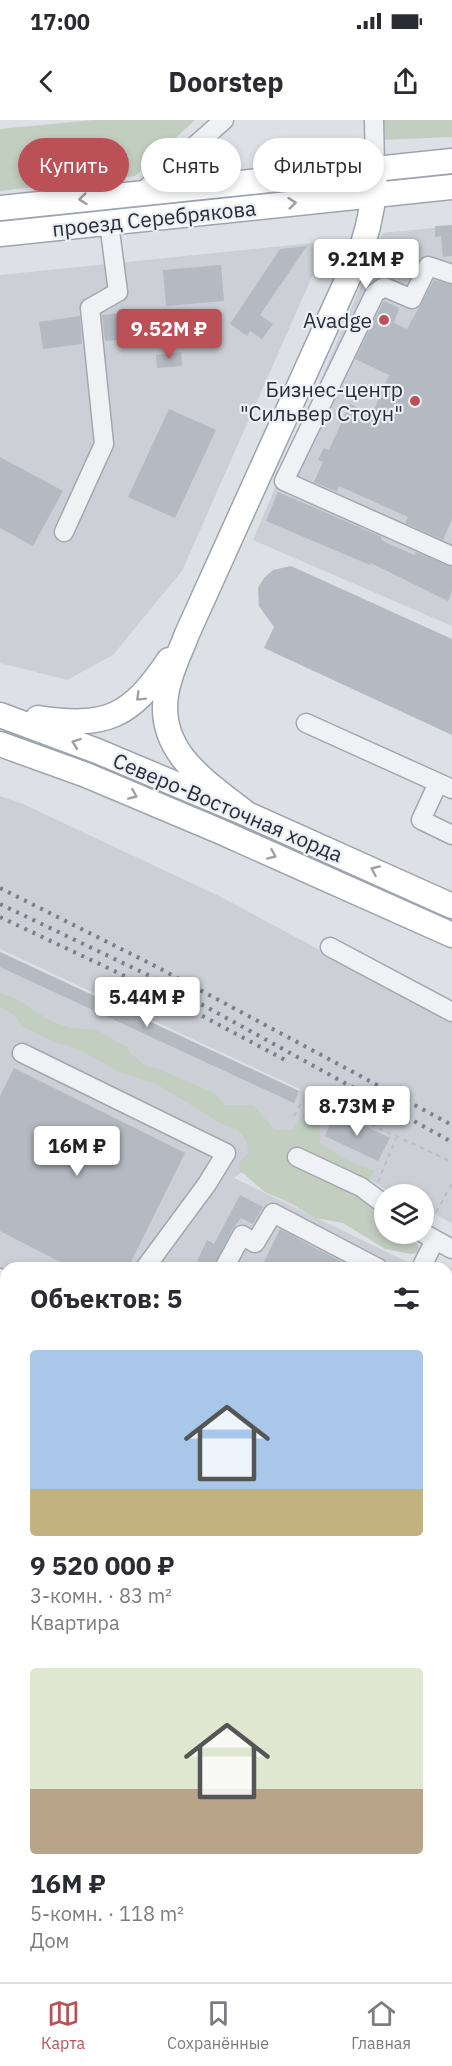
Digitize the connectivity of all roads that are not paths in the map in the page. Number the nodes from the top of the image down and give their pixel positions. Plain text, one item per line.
1 (224, 120) edge
2 (374, 120) edge
3 (374, 138) edge
4 (452, 161) edge
5 (384, 167) edge
6 (253, 181) edge
7 (452, 187) edge
8 (141, 193) junction
9 (375, 195) junction
10 (0, 208) edge
11 (109, 223) junction
12 (0, 234) edge
13 (452, 274) edge
14 (64, 532) dead end
15 (452, 556) edge
16 (188, 633) junction
17 (0, 714) edge
18 (306, 723) dead end
19 (0, 744) edge
20 (445, 786) edge
21 (247, 814) junction
22 (452, 835) edge
23 (452, 906) edge
24 (452, 935) edge
25 (330, 947) dead end
26 (452, 1012) edge
27 (22, 1053) dead end
28 (297, 1157) dead end
29 (374, 1197) edge
30 (434, 1240) edge
31 (427, 1244) edge
32 (452, 1249) edge
33 (149, 1262) edge
34 (227, 1262) edge
35 (367, 1262) edge
36 (423, 1262) edge

1 - 8 street
2 - 3 street
4 - 5 main road, проезд Серебрякова
6 - 8 main road, проезд Серебрякова
7 - 9 main road, проезд Серебрякова
8 -> 10 main road, проезд Серебрякова
11 -> 9 main road, проезд Серебрякова
9 - 16 main road
11 - 12 main road, проезд Серебрякова
11 - 14 street
13 - 15 street
16 -> 17 main road
16 - 21 main road
21 -> 17 main road, Северо-Восточная хорда
18 - 20 street
19 -> 24 main road, Северо-Восточная хорда
20 - 22 street
23 -> 21 main road, Северо-Восточная хорда
25 - 26 street
27 - 33 street
28 - 29 street
30 - 32 street
31 - 36 street
34 - 35 street

